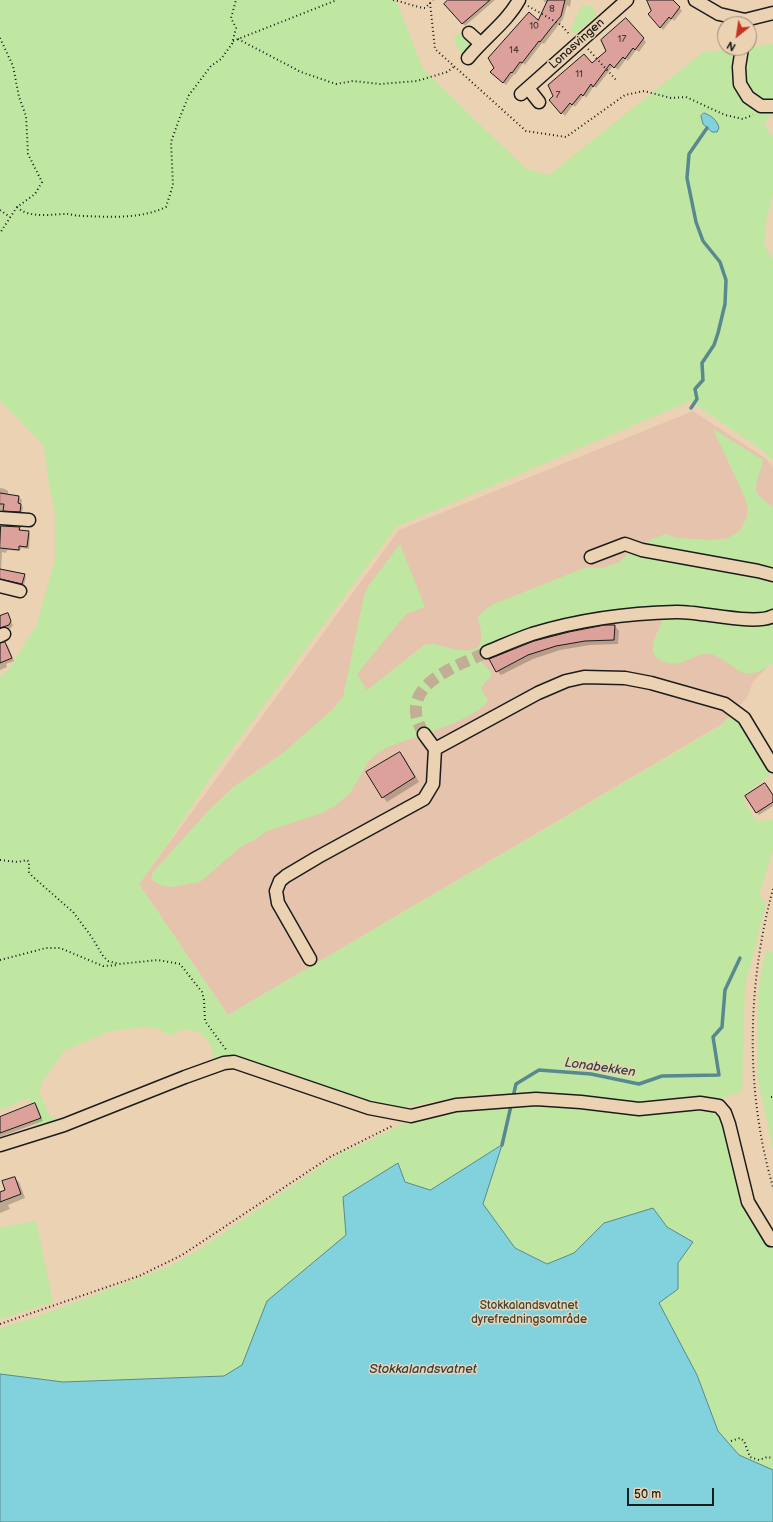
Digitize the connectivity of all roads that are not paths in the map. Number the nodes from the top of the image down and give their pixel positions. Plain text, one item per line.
1 (519, 0) edge
2 (627, 0) edge
3 (695, 0) edge
4 (773, 13) edge
5 (726, 16) edge
6 (757, 18) edge
7 (468, 33) dead end
8 (480, 43) junction
9 (741, 56) edge
10 (468, 58) dead end
11 (539, 102) dead end
12 (767, 106) edge
13 (0, 518) edge
14 (30, 520) dead end
15 (591, 557) dead end
16 (773, 575) edge
17 (0, 586) edge
18 (20, 590) dead end
19 (773, 616) edge
20 (487, 652) tunnel mouth
21 (424, 734) tunnel mouth
22 (434, 749) junction
23 (773, 766) edge
24 (310, 959) dead end
25 (0, 1145) edge
26 (773, 1240) edge

1 - 8 street
2 - 11 street, Lonasvingen
3 - 5 street
4 - 6 street
7 - 8 street
8 - 10 street
9 - 12 street
13 - 14 street
15 - 16 street
17 - 18 street
19 - 20 street
21 - 22 street
22 - 23 street
22 - 24 street
25 - 26 street

